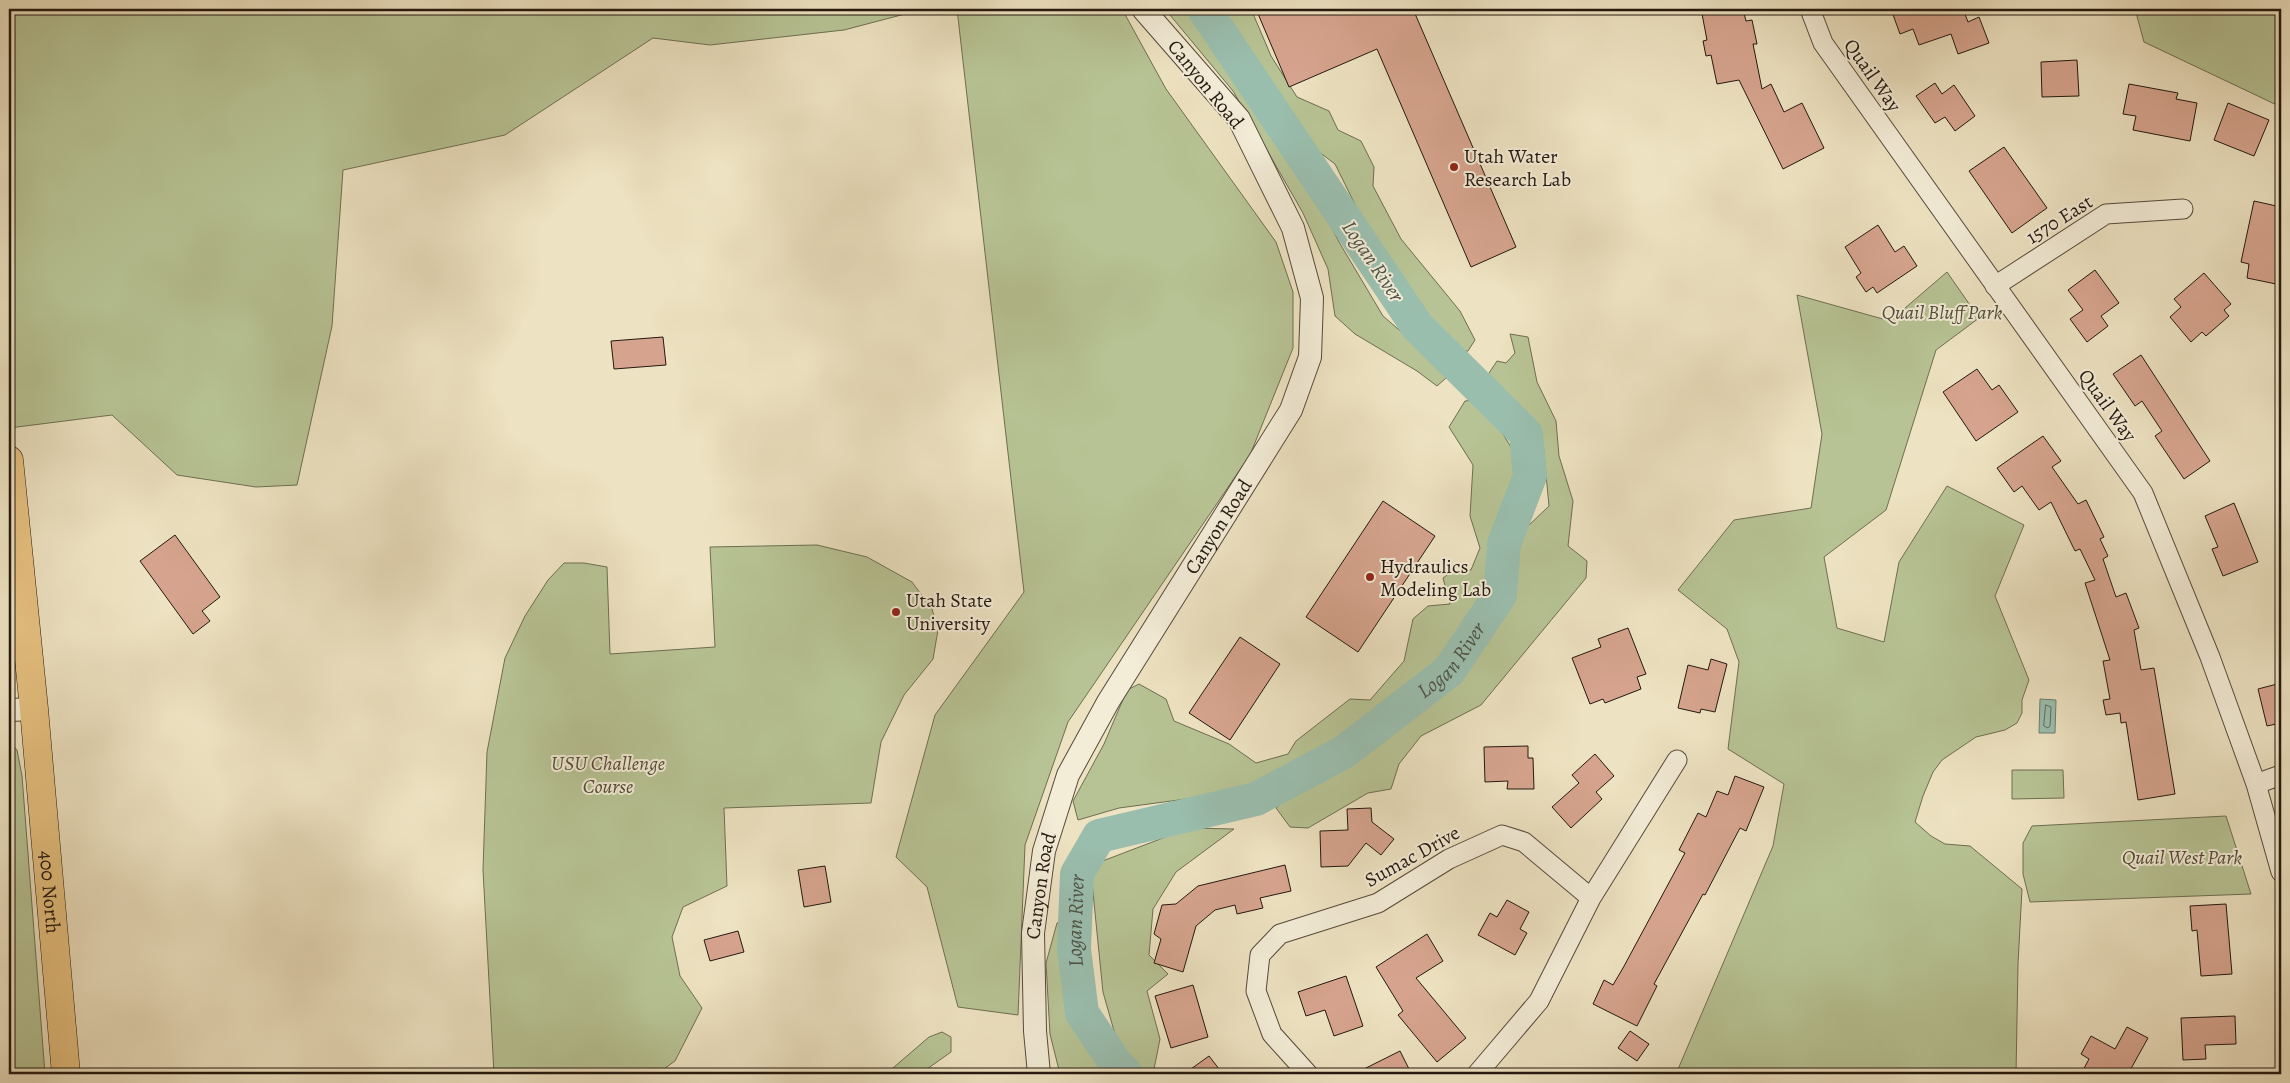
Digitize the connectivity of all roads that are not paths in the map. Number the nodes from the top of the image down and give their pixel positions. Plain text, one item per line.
1 (1143, 9) edge
2 (1810, 9) edge
3 (2183, 209) dead end
4 (1995, 286) junction
5 (9, 460) edge
6 (22, 710) edge
7 (1677, 760) dead end
8 (2281, 775) edge
9 (2256, 784) junction
10 (2281, 872) edge
11 (1591, 898) junction
12 (66, 1074) edge
13 (1039, 1074) edge
14 (1308, 1074) edge
15 (1477, 1074) edge

1 - 13 street, Canyon Road
2 - 4 street, Quail Way
3 - 4 street, 1570 East
4 - 9 street, Quail Way
5 - 6 main road, 400 North
6 - 12 main road, 400 North
7 - 11 street
8 - 9 street
9 - 10 street, Quail Way
11 - 14 street, Sumac Drive
11 - 15 street

